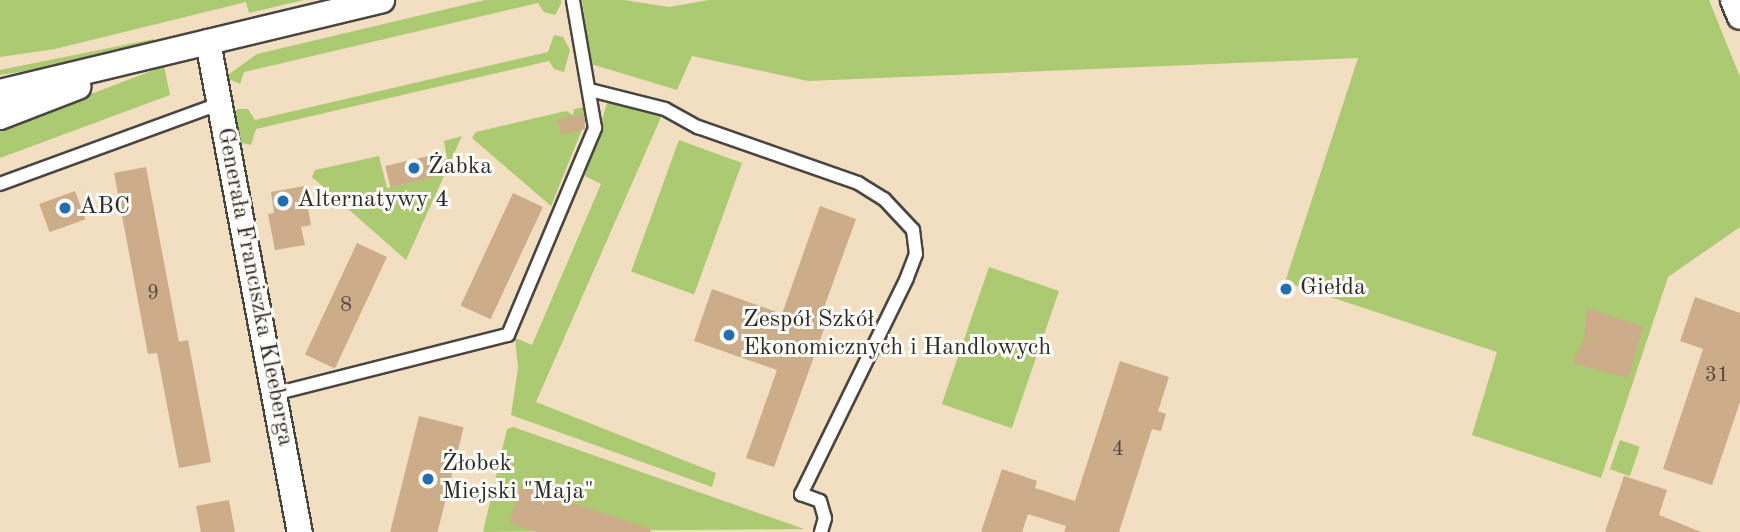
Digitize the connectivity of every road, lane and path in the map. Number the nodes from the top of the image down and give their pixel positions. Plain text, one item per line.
1 (382, 0) edge
2 (573, 0) edge
3 (1733, 0) edge
4 (1740, 17) edge
5 (208, 42) junction
6 (167, 54) junction
7 (590, 90) junction
8 (0, 92) edge
9 (219, 104) junction
10 (0, 117) edge
11 (0, 184) edge
12 (274, 394) junction
13 (300, 532) edge
14 (821, 532) edge

1 - 5 street
2 - 7 lane
3 - 4 street
5 - 6 street
5 - 9 street, Generała Franciszka Kleeberga
6 - 8 street
6 - 10 street
7 - 12 lane
7 - 14 lane
9 - 11 lane
9 - 12 street, Generała Franciszka Kleeberga
12 - 13 street, Generała Franciszka Kleeberga

